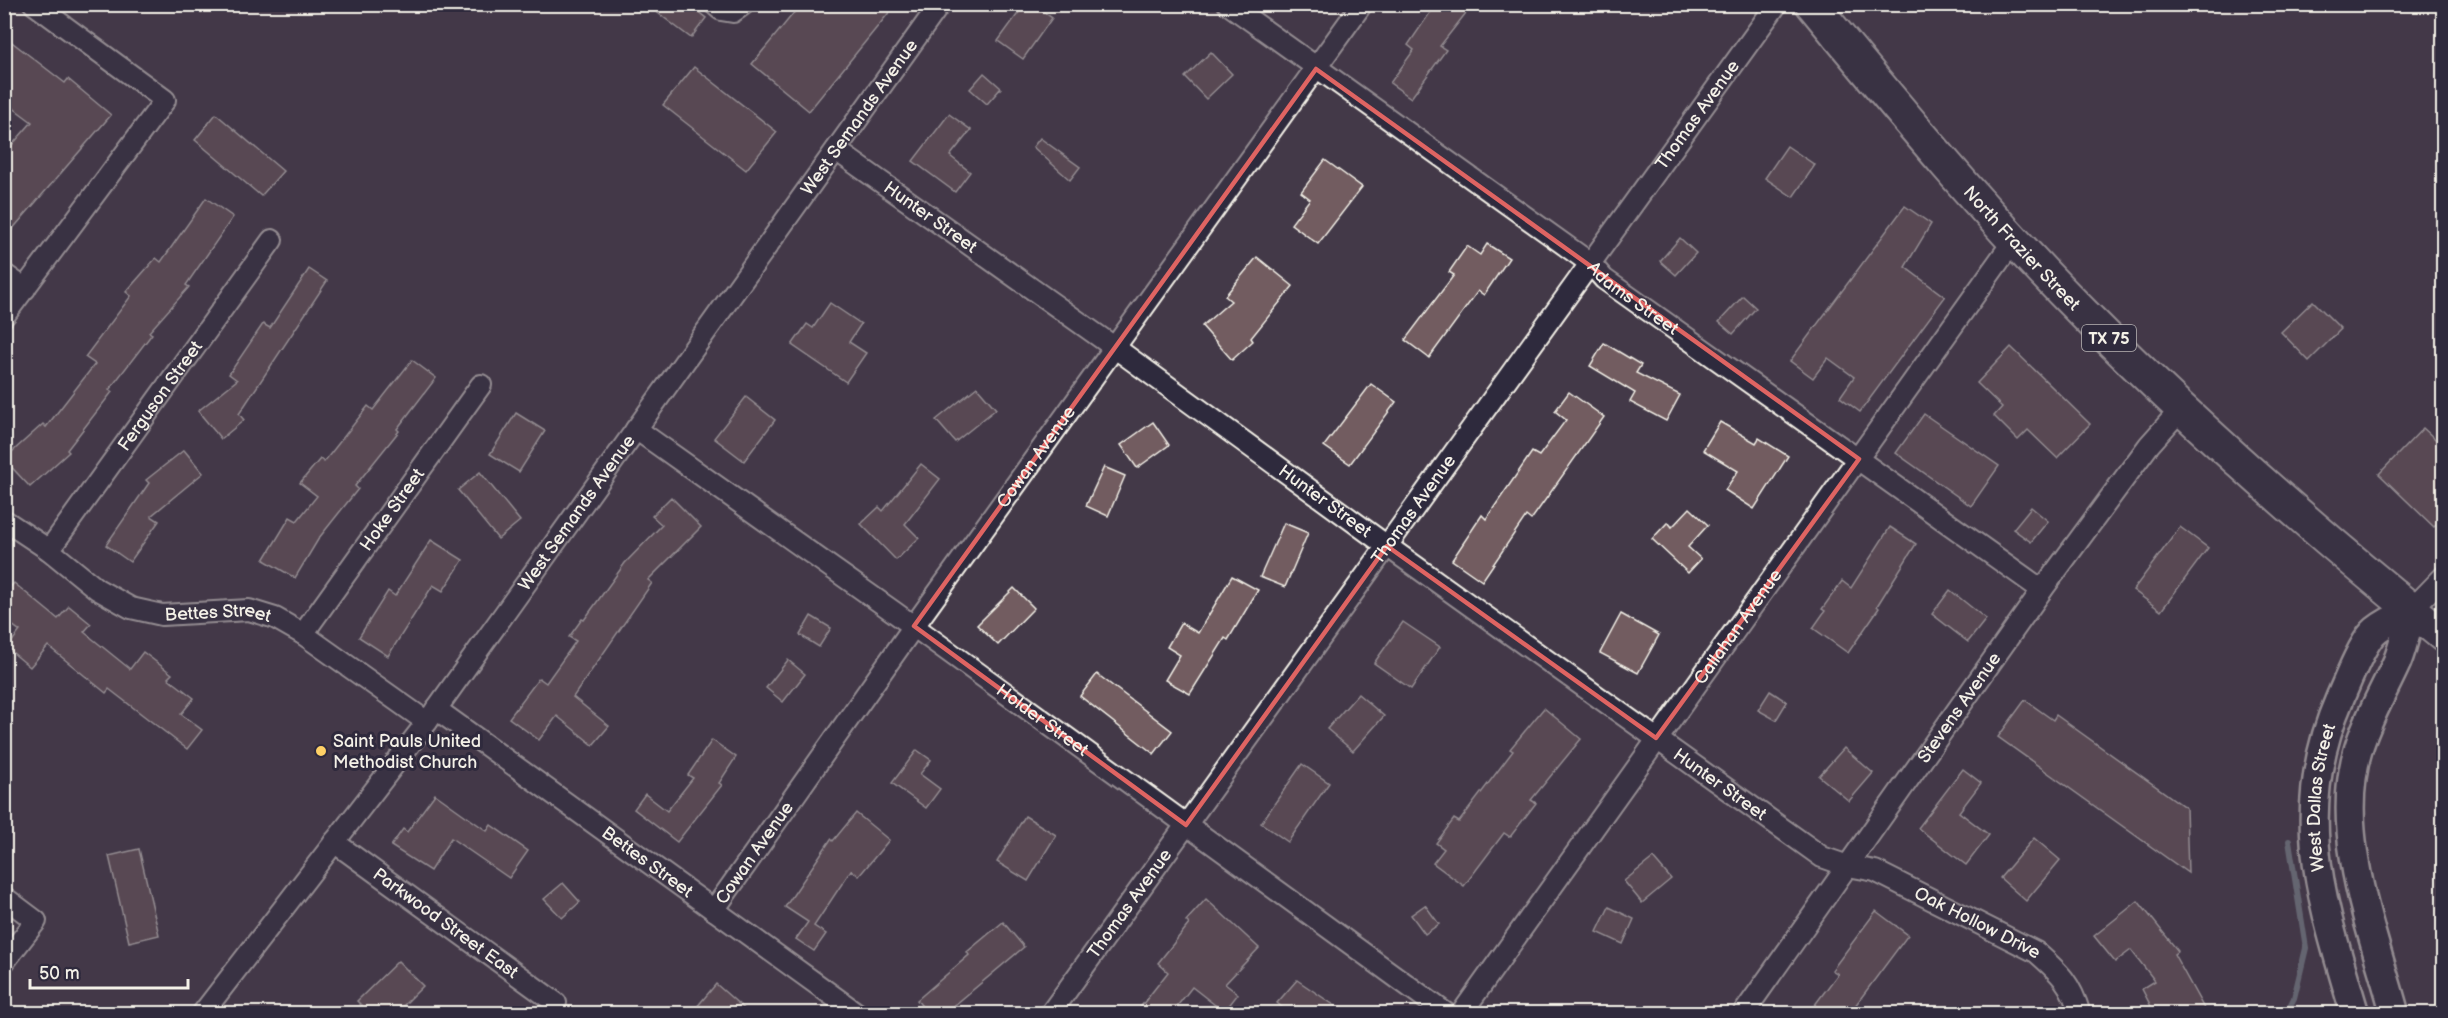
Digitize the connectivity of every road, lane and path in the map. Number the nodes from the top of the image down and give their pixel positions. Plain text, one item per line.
1 (34, 4) edge
2 (714, 4) edge
3 (744, 4) edge
4 (940, 4) edge
5 (1228, 4) edge
6 (1362, 4) edge
7 (1777, 4) edge
8 (1812, 4) edge
9 (1316, 69) junction
10 (836, 150) junction
11 (273, 240) dead end
12 (2014, 240) junction
13 (1590, 263) junction
14 (4, 274) edge
15 (25, 289) junction
16 (4, 316) edge
17 (1114, 347) junction
18 (481, 385) dead end
19 (2182, 408) junction
20 (636, 429) junction
21 (1859, 459) junction
22 (4, 520) edge
23 (1387, 546) junction
24 (49, 550) junction
25 (2444, 576) edge
26 (2042, 590) junction
27 (2412, 609) junction
28 (914, 626) junction
29 (303, 634) junction
30 (2444, 636) edge
31 (431, 716) junction
32 (1656, 738) junction
33 (1186, 825) junction
34 (334, 842) junction
35 (1848, 866) junction
36 (4, 897) edge
37 (714, 910) junction
38 (4, 962) edge
39 (556, 1003) dead end
40 (202, 1014) edge
41 (858, 1014) edge
42 (1050, 1014) edge
43 (1447, 1014) edge
44 (1461, 1014) edge
45 (1743, 1014) edge
46 (2080, 1014) edge
47 (2355, 1014) edge
48 (2395, 1014) edge

1 - 15 street
2 - 3 street
4 - 10 street, West Semands Avenue
5 - 9 street, Adams Street
6 - 9 street, Cowan Avenue
7 - 13 street, Thomas Avenue
8 - 12 main road, North Frazier Street / TX 75
9 - 13 street, Adams Street
9 - 17 street, Cowan Avenue
10 - 17 street, Hunter Street
10 - 20 street, West Semands Avenue
11 - 24 street, Ferguson Street
12 - 19 main road, North Frazier Street / TX 75
12 - 21 street, Callahan Avenue
13 - 21 street, Adams Street
13 - 23 street, Thomas Avenue
14 - 15 street
15 - 16 street
17 - 23 street, Hunter Street
17 - 28 street, Cowan Avenue
18 - 29 street, Hoke Street
19 - 26 street, Stevens Avenue
19 - 27 main road, North Frazier Street / TX 75
20 - 28 street, Holder Street
20 - 31 street, West Semands Avenue
21 - 26 street, Adams Street
21 - 32 street, Callahan Avenue
22 - 24 street, Bettes Street
23 - 32 street, Hunter Street
23 - 33 street, Thomas Avenue
24 - 29 street, Bettes Street
25 - 27 street, West Dallas Street
26 - 35 street, Stevens Avenue
27 - 30 main road, North Frazier Street / TX 75
27 - 47 street, West Dallas Street
27 - 48 street, West Dallas Street
28 - 33 street, Holder Street
28 - 37 street, Cowan Avenue
29 - 31 street, Bettes Street
31 - 34 street, West Semands Avenue
31 - 37 street, Bettes Street
32 - 35 street, Hunter Street
32 - 44 street, Callahan Avenue
33 - 42 street, Thomas Avenue
33 - 43 street, Holder Street
34 - 39 street, Parkwood Street East
34 - 40 street, West Semands Avenue
35 - 45 street, Stevens Avenue
35 - 46 street, Oak Hollow Drive
36 - 38 street
37 - 41 street, Bettes Street

